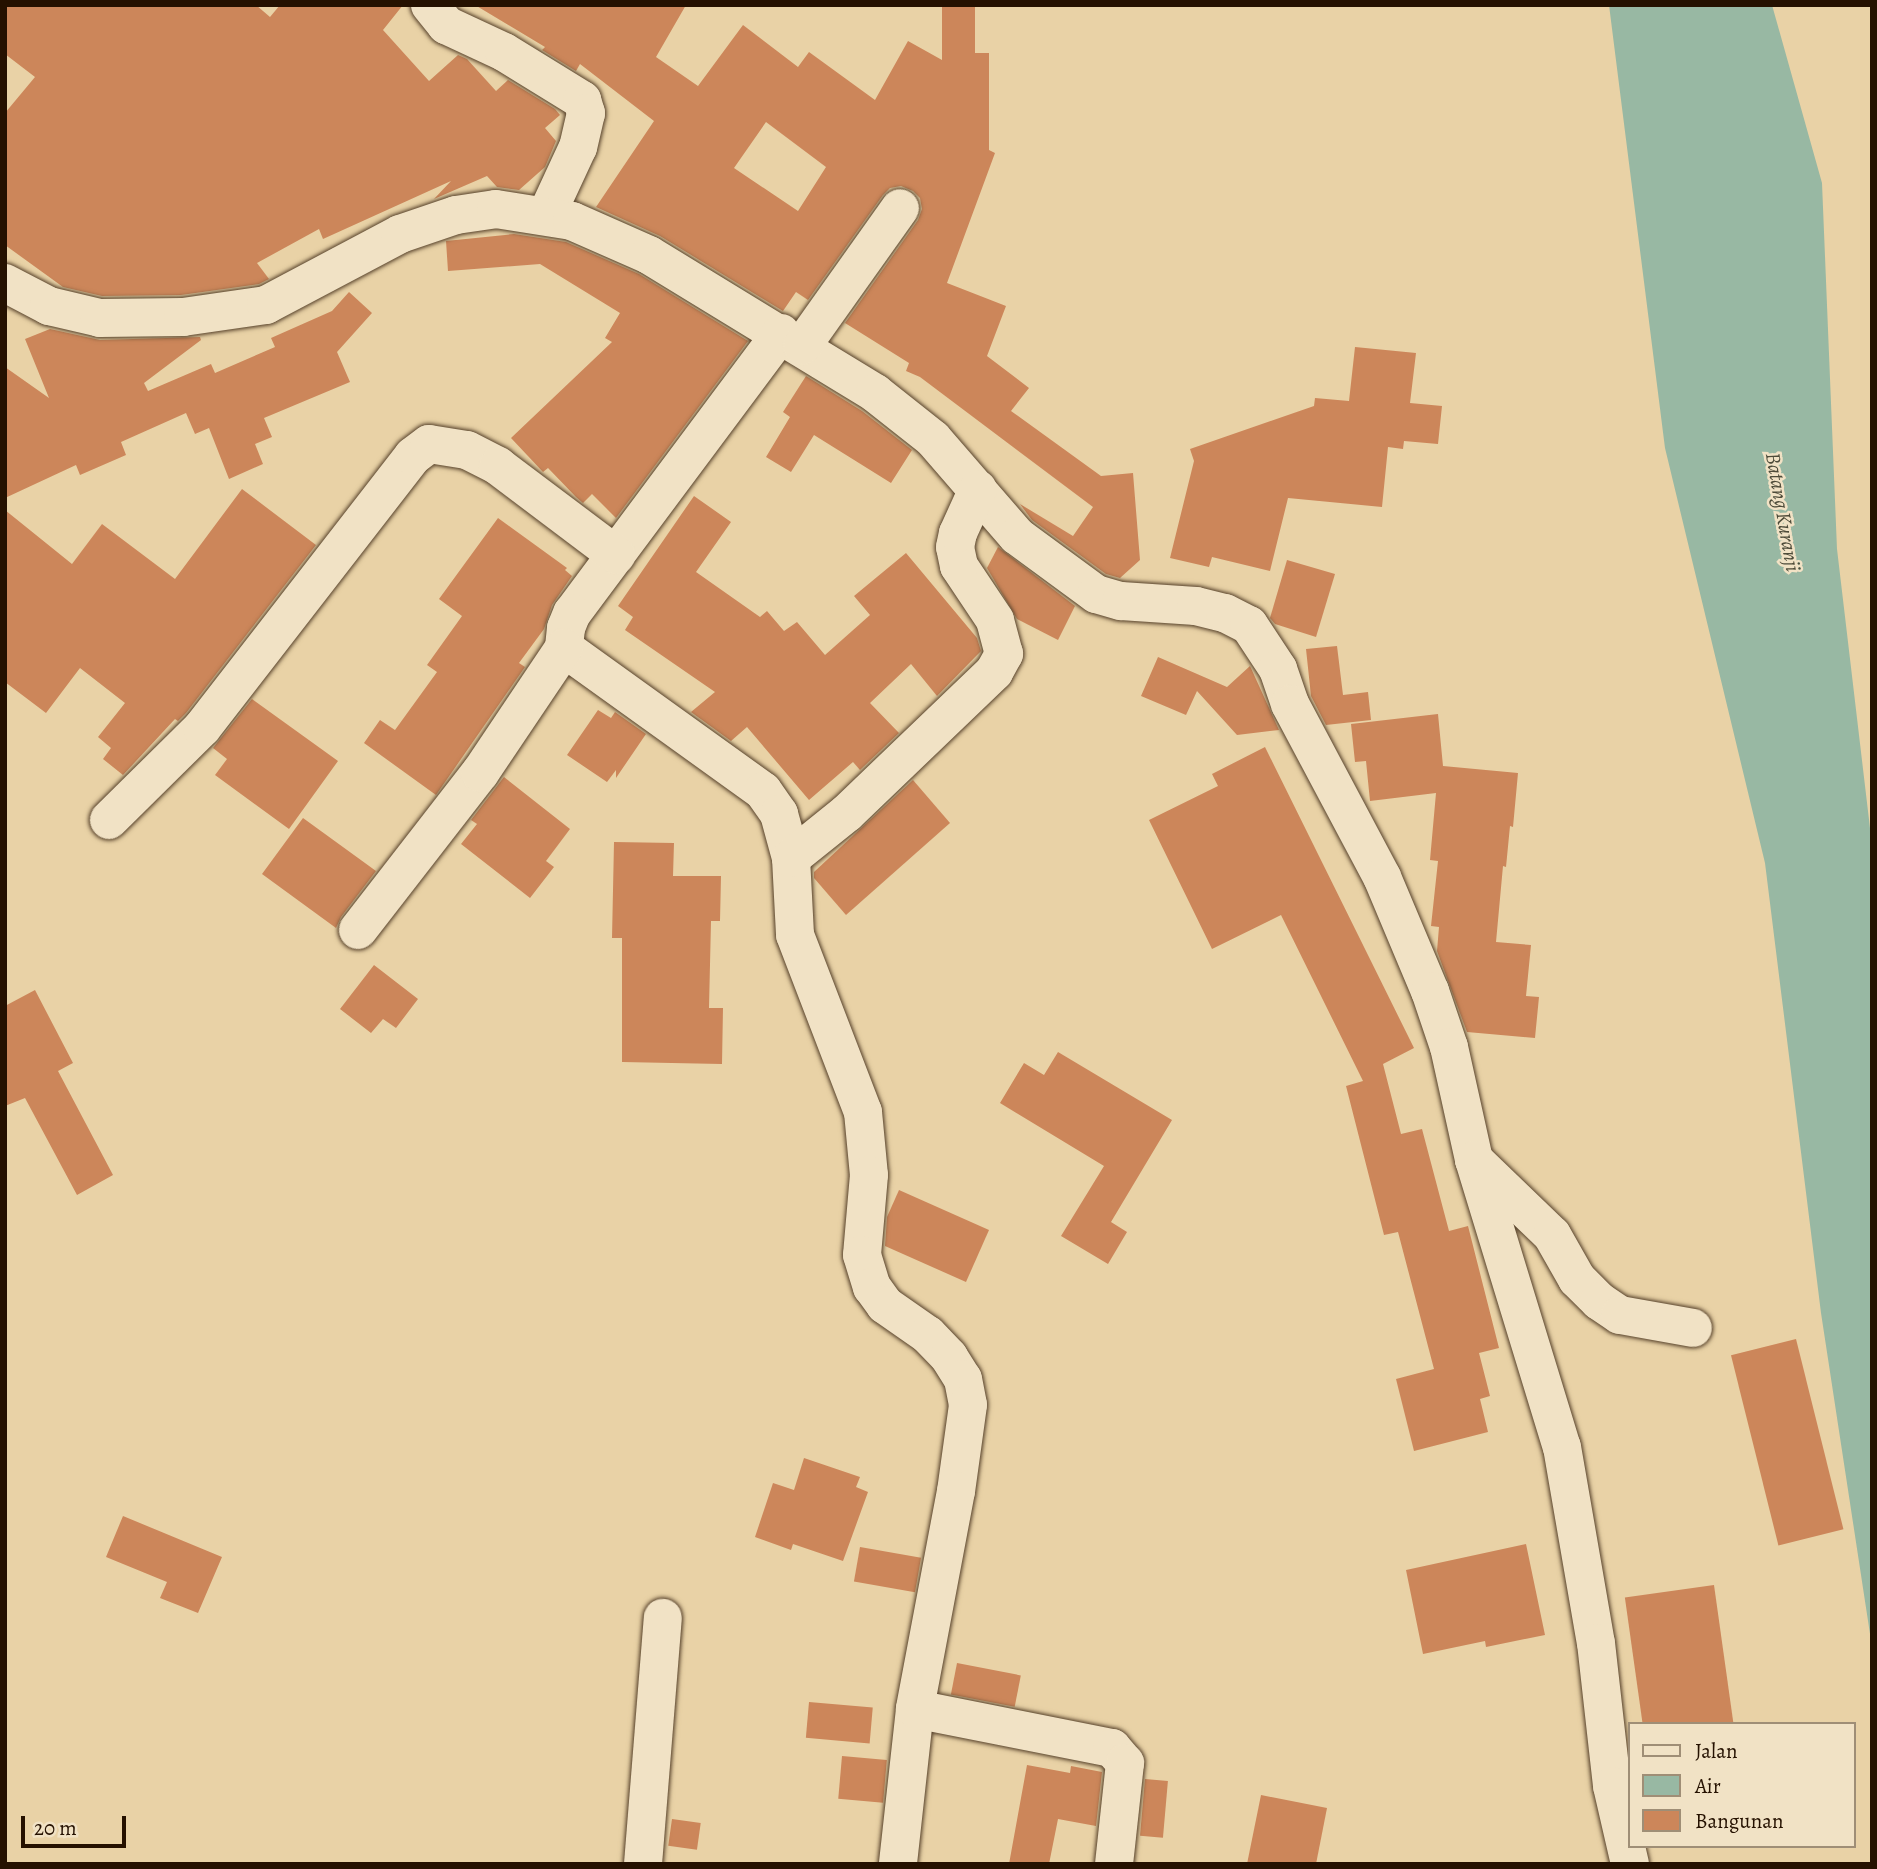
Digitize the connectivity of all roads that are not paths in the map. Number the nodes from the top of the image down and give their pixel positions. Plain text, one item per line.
1 (429, 5) edge
2 (900, 208) dead end
3 (546, 216) junction
4 (5, 284) edge
5 (792, 339) junction
6 (978, 489) junction
7 (616, 555) junction
8 (564, 648) junction
9 (110, 820) dead end
10 (791, 858) junction
11 (358, 930) dead end
12 (1474, 1160) junction
13 (1693, 1328) dead end
14 (663, 1618) dead end
15 (915, 1709) junction
16 (643, 1864) edge
17 (898, 1864) edge
18 (1114, 1864) edge
19 (1630, 1864) edge

1 - 3 street
2 - 5 street
3 - 4 street
3 - 5 street
5 - 6 street
5 - 7 street
6 - 10 street
6 - 12 street
7 - 8 street
7 - 9 street
8 - 10 street
8 - 11 street
10 - 15 street
12 - 13 street
12 - 19 street
14 - 16 street
15 - 17 street
15 - 18 street

